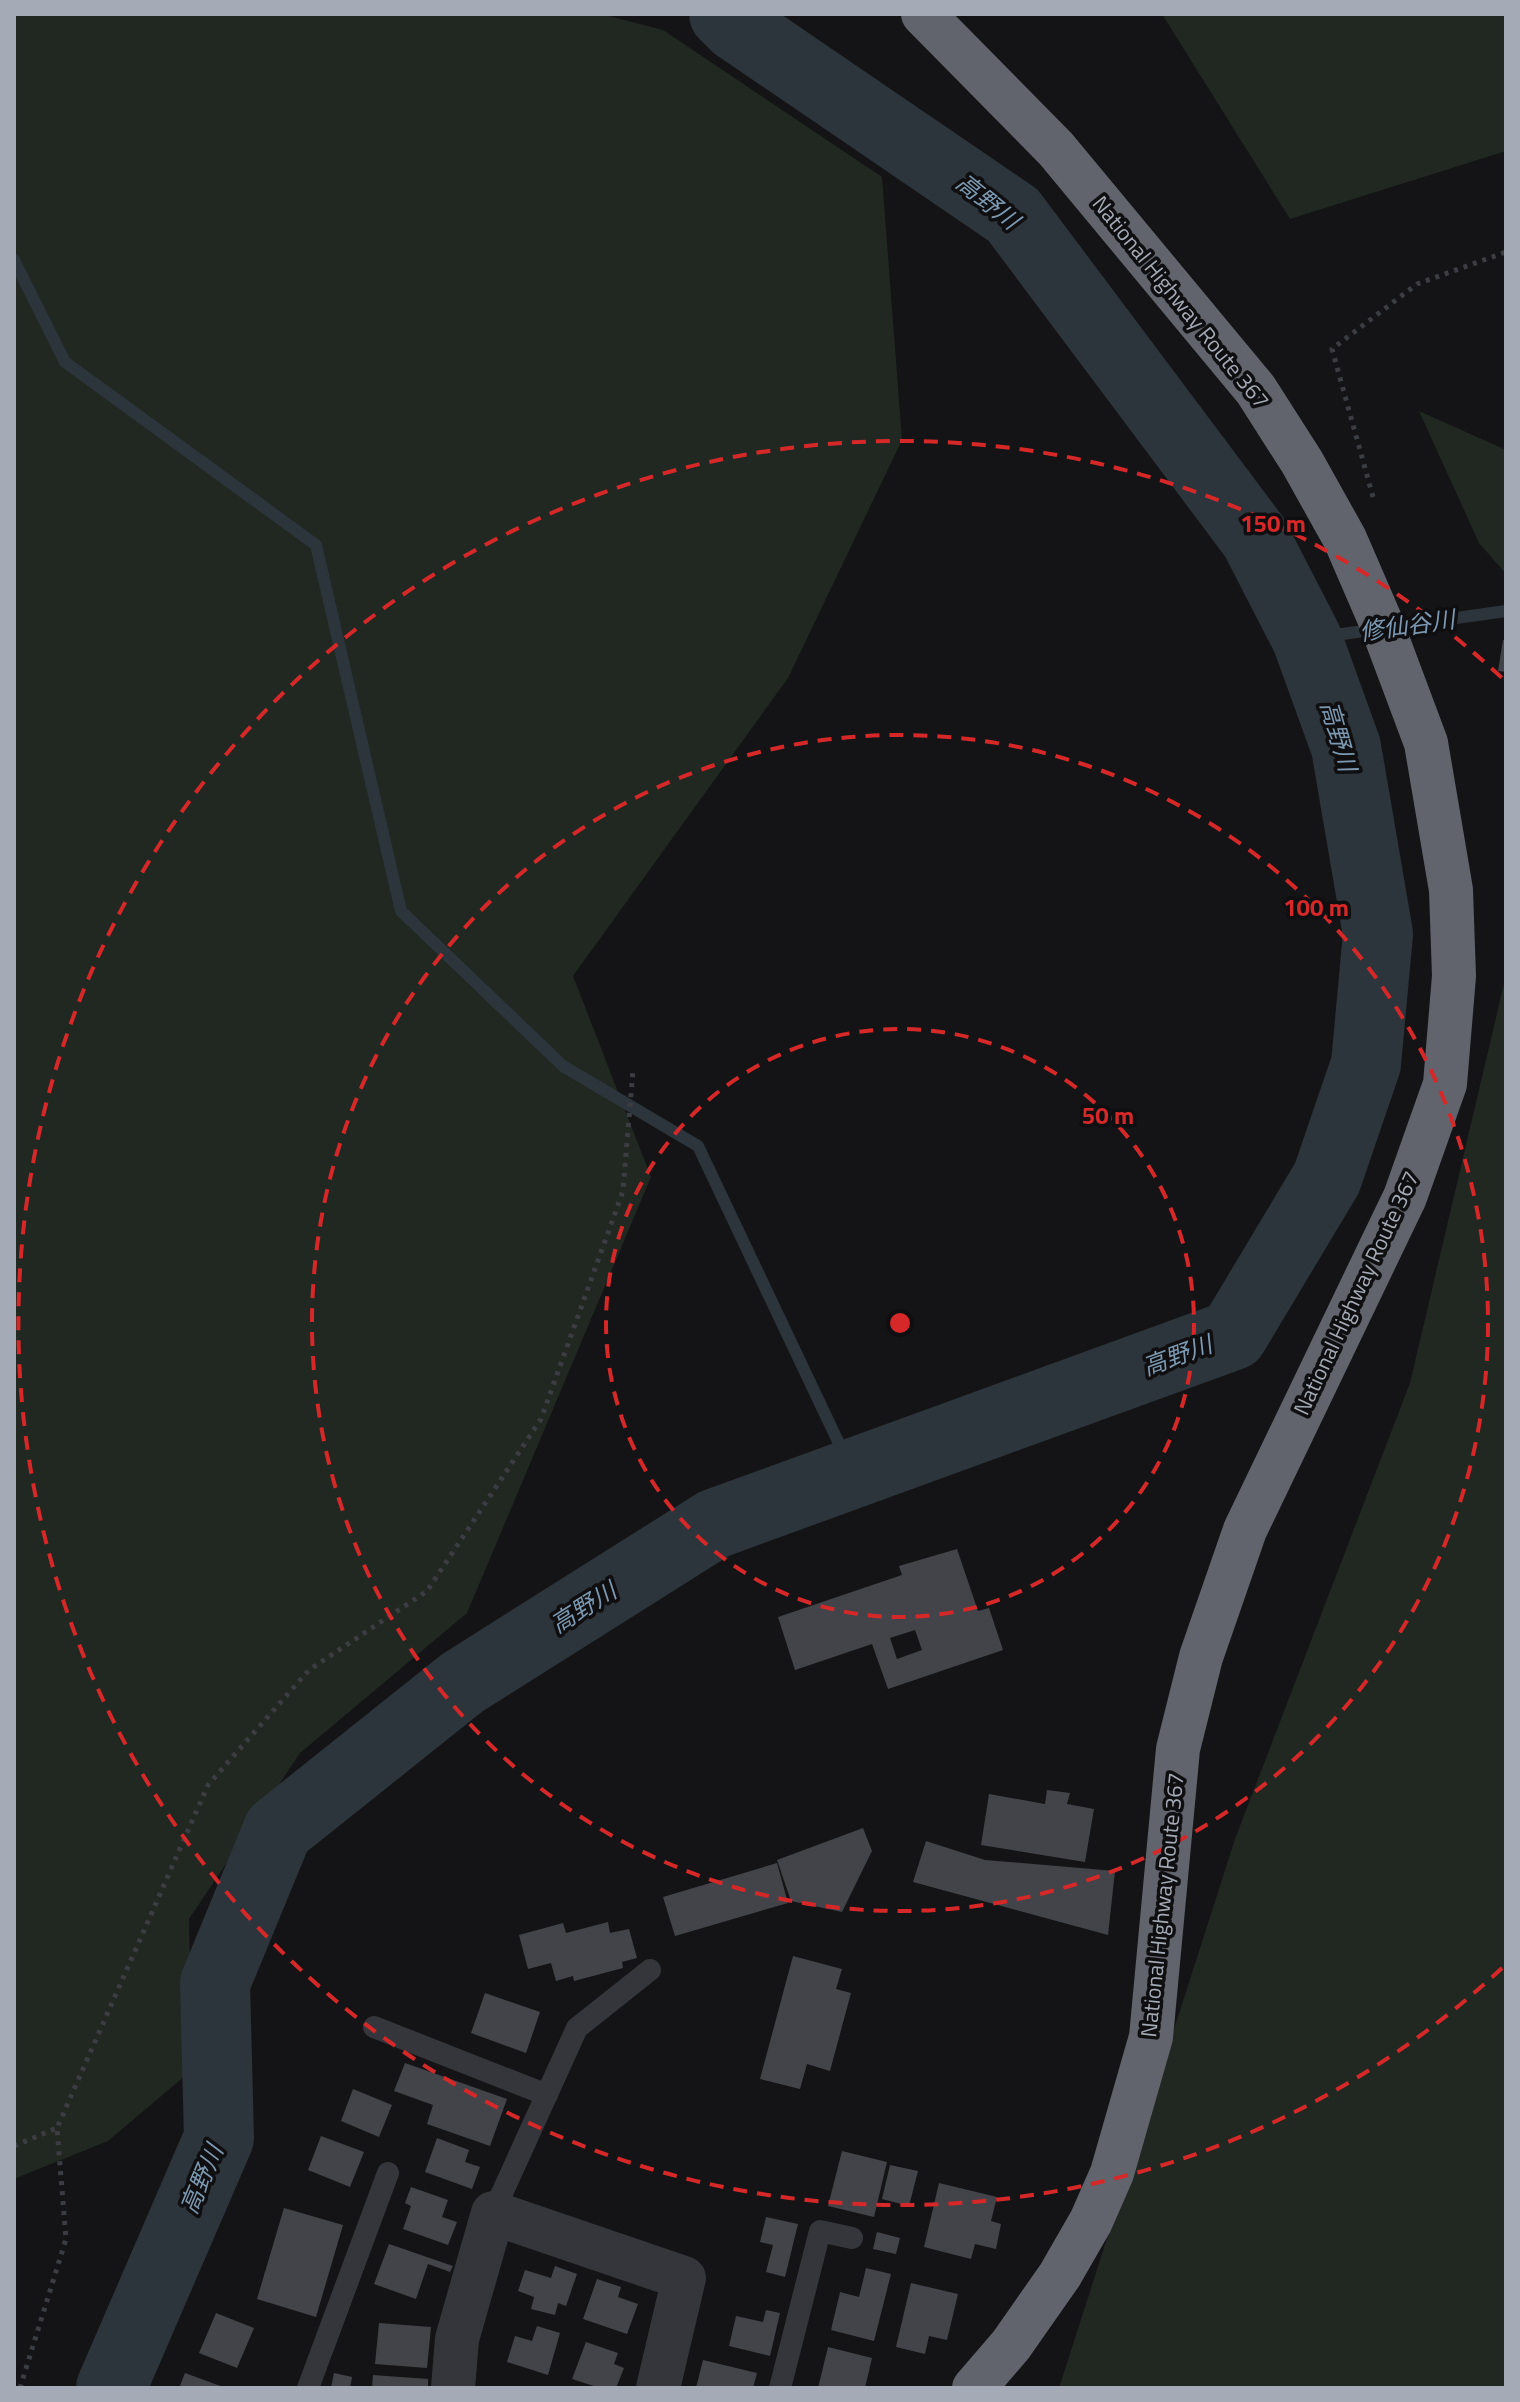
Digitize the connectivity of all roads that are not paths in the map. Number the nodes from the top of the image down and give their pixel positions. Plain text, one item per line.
1 (923, 14) edge
2 (650, 1970) dead end
3 (374, 2027) dead end
4 (547, 2095) junction
5 (388, 2173) dead end
6 (493, 2213) junction
7 (852, 2238) dead end
8 (308, 2388) edge
9 (453, 2388) edge
10 (658, 2388) edge
11 (780, 2388) edge
12 (974, 2388) edge

1 - 12 highway, National Highway Route 367
2 - 4 lane
3 - 4 lane
4 - 6 lane
5 - 8 lane
6 - 9 street
6 - 10 street
7 - 11 lane

